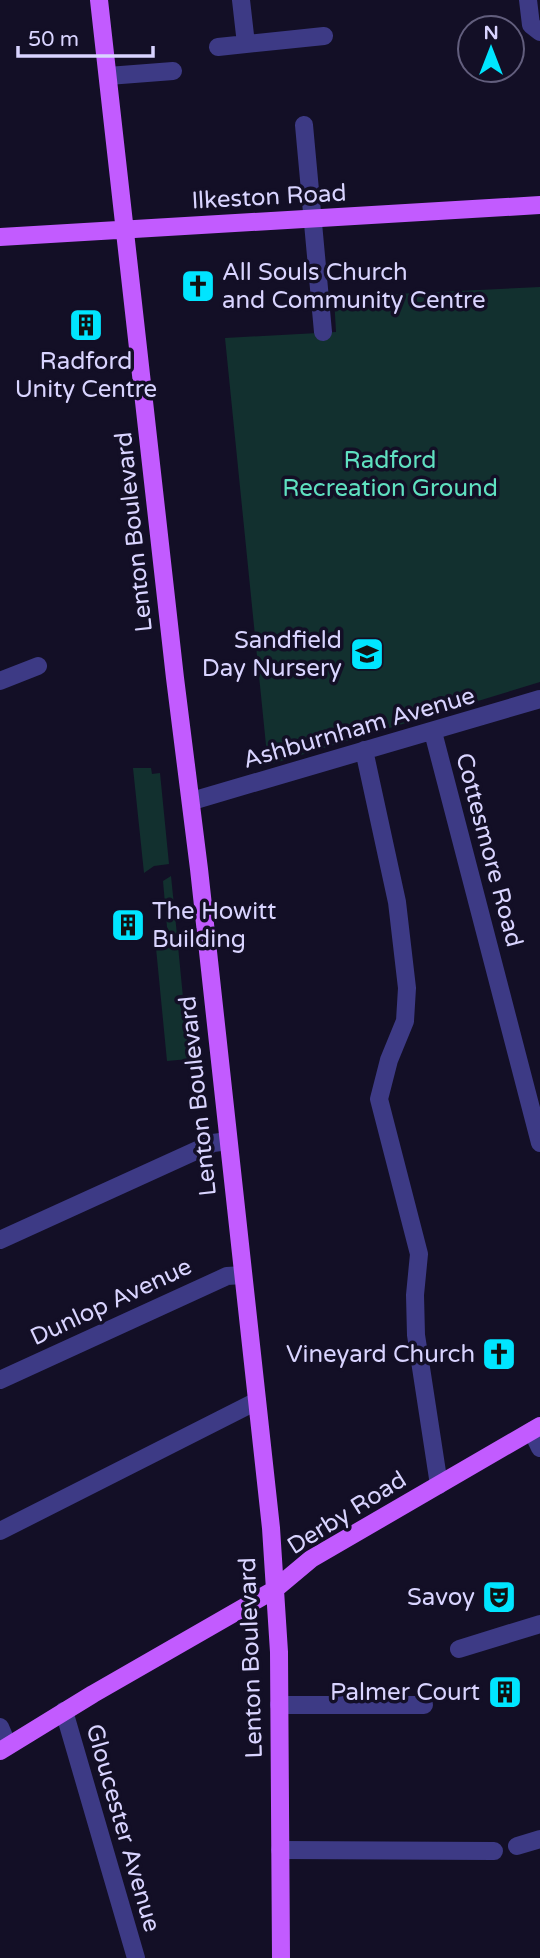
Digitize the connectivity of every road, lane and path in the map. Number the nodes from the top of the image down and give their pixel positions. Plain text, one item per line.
1 (99, 0) edge
2 (241, 0) edge
3 (528, 0) edge
4 (540, 32) edge
5 (324, 36) dead end
6 (246, 44) junction
7 (218, 47) dead end
8 (173, 71) dead end
9 (108, 76) junction
10 (304, 125) dead end
11 (540, 205) edge
12 (314, 219) junction
13 (125, 230) junction
14 (0, 237) edge
15 (323, 331) dead end
16 (38, 666) dead end
17 (0, 681) edge
18 (540, 699) edge
19 (433, 732) junction
20 (364, 750) junction
21 (191, 801) junction
22 (228, 1140) junction
23 (540, 1143) edge
24 (0, 1240) edge
25 (243, 1275) junction
26 (0, 1380) edge
27 (257, 1401) junction
28 (536, 1428) edge
29 (540, 1448) edge
30 (439, 1485) junction
31 (0, 1531) edge
32 (274, 1590) junction
33 (540, 1624) edge
34 (459, 1648) dead end
35 (279, 1705) junction
36 (424, 1705) dead end
37 (64, 1712) junction
38 (0, 1727) edge
39 (4, 1748) edge
40 (540, 1839) edge
41 (517, 1846) dead end
42 (280, 1850) junction
43 (494, 1851) dead end
44 (136, 1958) edge
45 (281, 1958) edge

1 - 9 main road, Lenton Boulevard
2 - 6 street
3 - 4 street
5 - 6 street
6 - 7 street
8 - 9 street
9 - 13 main road, Lenton Boulevard
10 - 12 street
11 - 12 main road, Ilkeston Road
12 - 13 main road, Ilkeston Road
12 - 15 street
13 - 14 main road, Ilkeston Road
13 - 21 main road, Lenton Boulevard
16 - 17 street
18 - 19 street, Ashburnham Avenue
19 - 20 street, Ashburnham Avenue
19 - 23 street, Cottesmore Road
20 - 21 street, Ashburnham Avenue
20 - 30 street
21 - 22 main road, Lenton Boulevard
22 - 24 street
22 - 25 main road, Lenton Boulevard
25 - 26 street, Dunlop Avenue
25 - 27 main road, Lenton Boulevard
27 - 31 street
27 - 32 main road, Lenton Boulevard
28 - 29 street
28 - 30 main road, Derby Road
30 - 32 main road, Derby Road
32 - 35 main road, Lenton Boulevard
32 - 37 main road, Derby Road
33 - 34 street
35 - 36 street
35 - 42 main road, Lenton Boulevard
37 - 39 main road, Derby Road
37 - 44 street, Gloucester Avenue
38 - 39 street
40 - 41 street
42 - 43 street
42 - 45 main road, Lenton Boulevard

